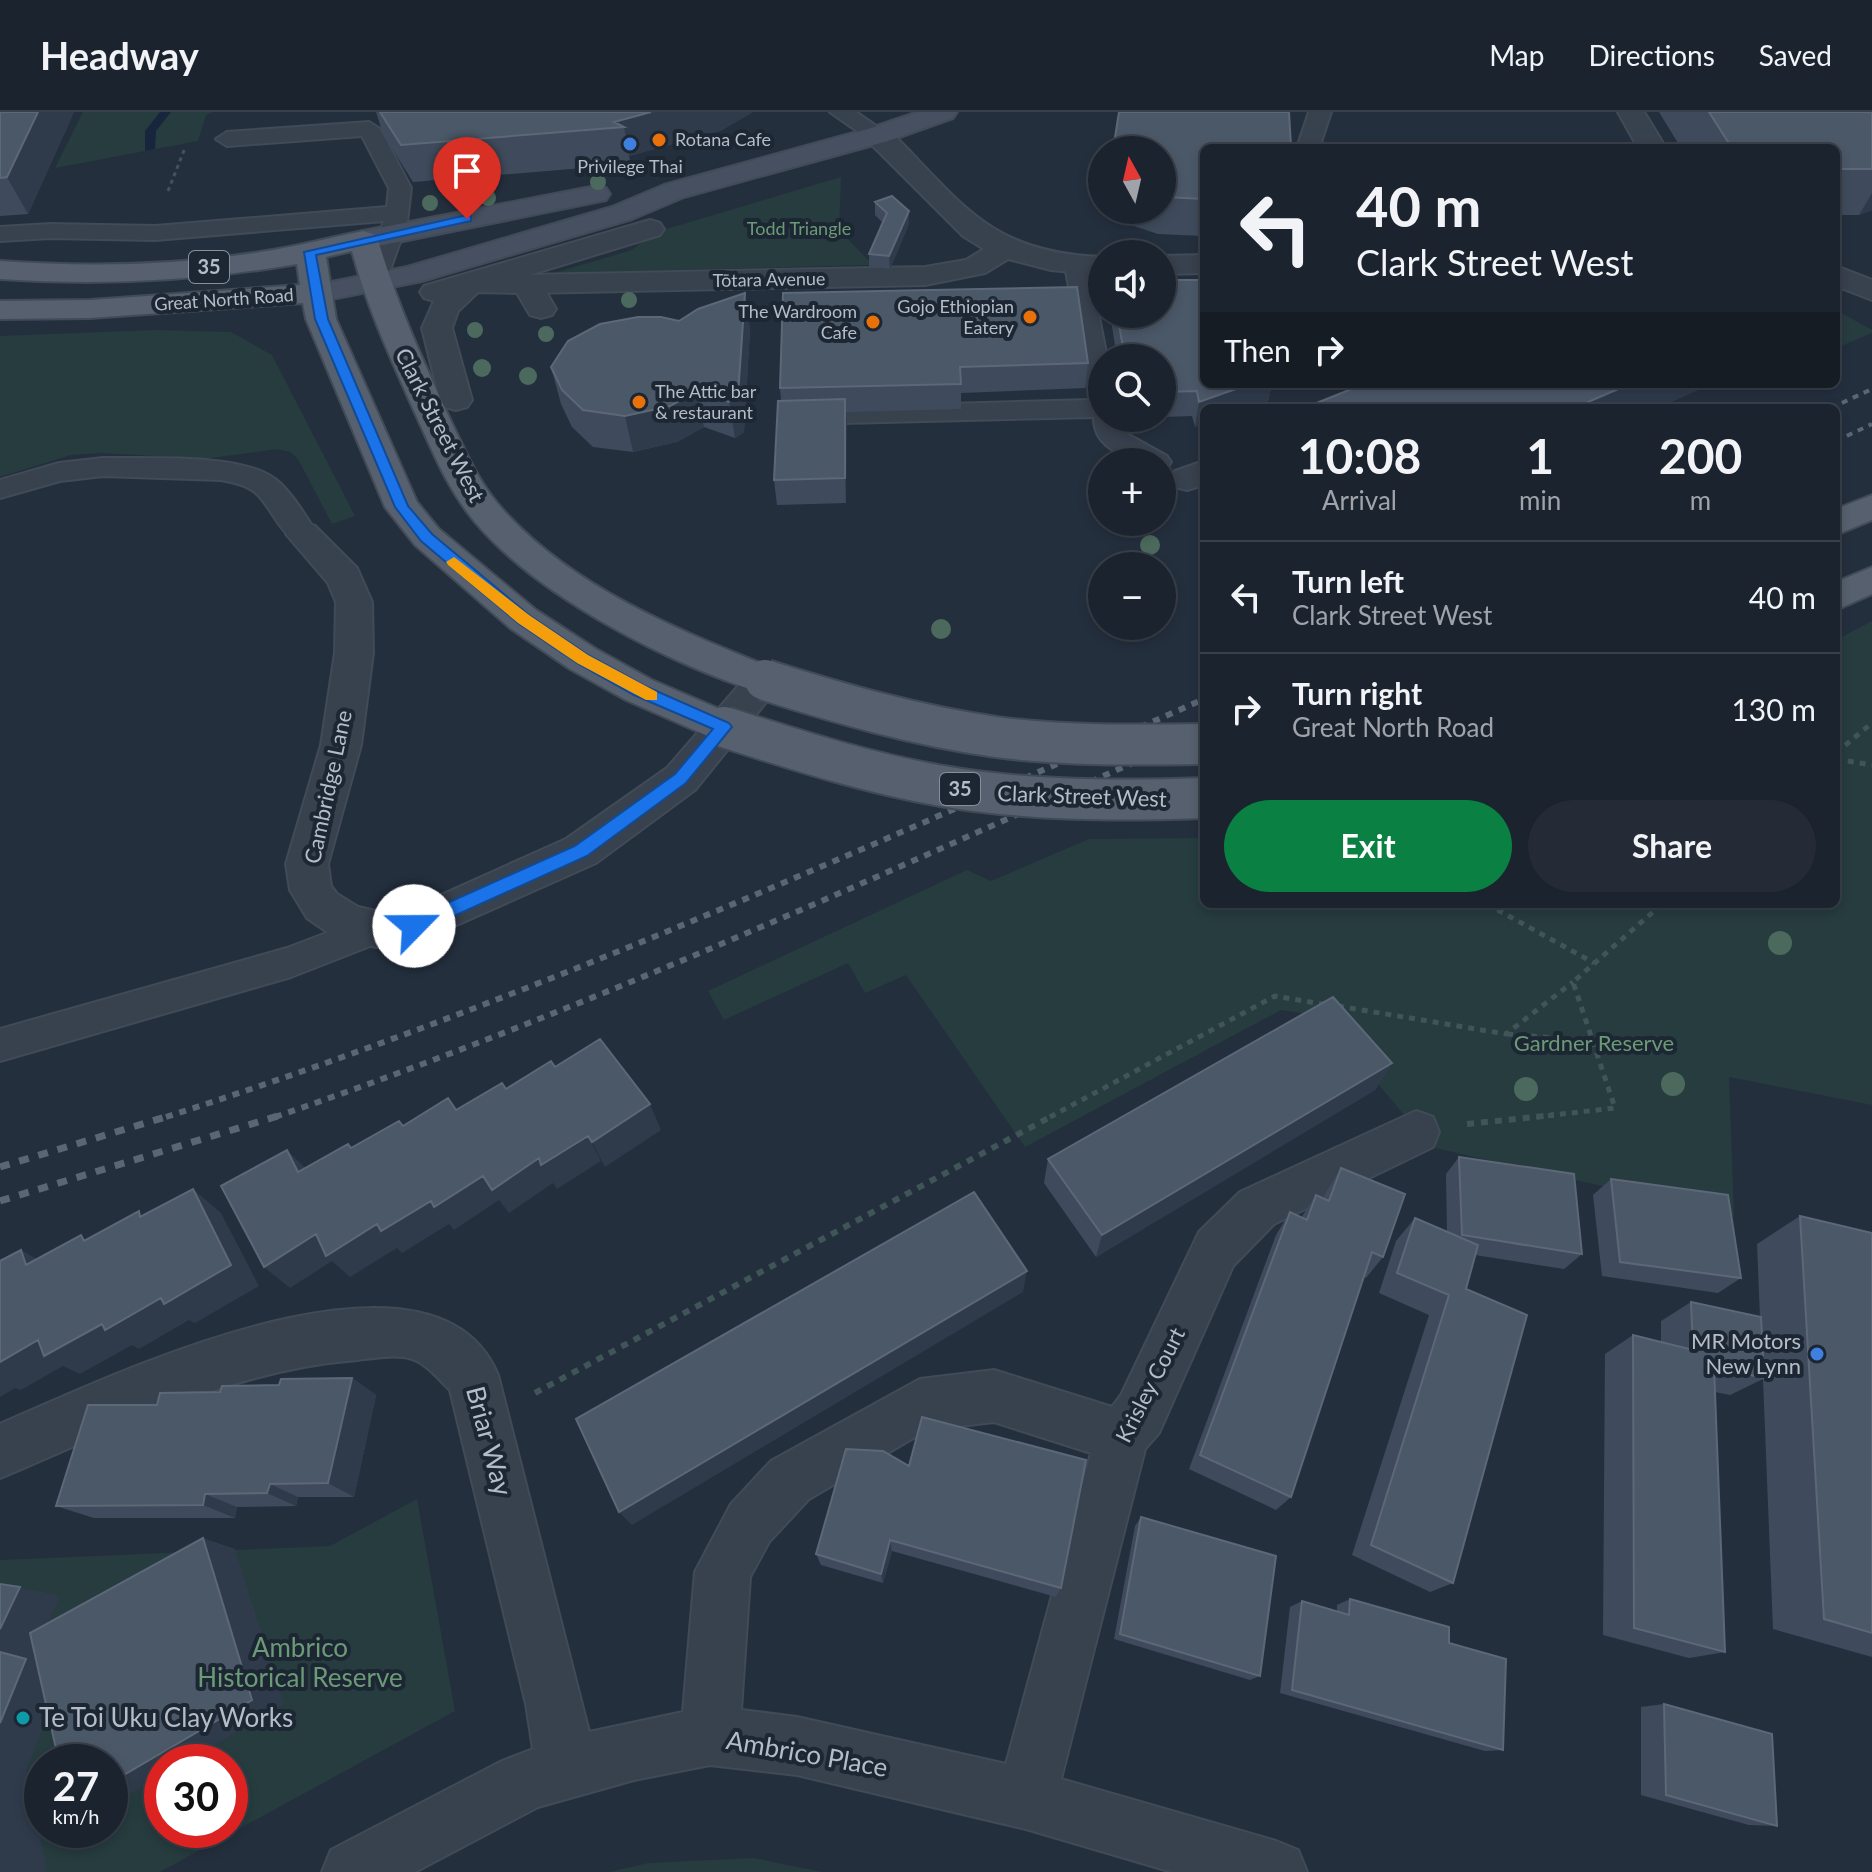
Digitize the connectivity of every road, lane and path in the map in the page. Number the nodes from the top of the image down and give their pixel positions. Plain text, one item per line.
1 (841, 112) edge
2 (944, 112) edge
3 (1320, 112) edge
4 (1631, 112) edge
5 (395, 122) edge
6 (369, 129) junction
7 (878, 135) junction
8 (227, 139) dead end
9 (1309, 144) edge
10 (1650, 144) edge
11 (674, 191) junction
12 (384, 229) junction
13 (650, 229) dead end
14 (0, 234) edge
15 (1004, 249) junction
16 (310, 252) junction
17 (1840, 255) edge
18 (1872, 261) edge
19 (1200, 264) edge
20 (1176, 265) edge
21 (1088, 266) edge
22 (0, 270) edge
23 (1840, 277) edge
24 (468, 279) junction
25 (375, 282) junction
26 (1872, 291) edge
27 (435, 292) dead end
28 (317, 293) junction
29 (0, 310) edge
30 (456, 400) dead end
31 (1088, 408) edge
32 (843, 415) edge
33 (1108, 432) edge
34 (1178, 470) edge
35 (0, 489) edge
36 (1872, 506) edge
37 (1840, 521) edge
38 (303, 534) joint
39 (1872, 579) edge
40 (1840, 595) edge
41 (765, 680) junction
42 (1872, 723) edge
43 (724, 727) junction
44 (1200, 744) edge
45 (1840, 752) edge
46 (1840, 757) edge
47 (1872, 765) edge
48 (1200, 798) edge
49 (1494, 908) edge
50 (1657, 908) edge
51 (376, 929) junction
52 (1594, 963) junction
53 (1573, 982) junction
54 (1506, 1034) junction
55 (1593, 1041) junction
56 (0, 1045) edge
57 (1435, 1128) joint
58 (529, 1397) dead end
59 (1122, 1436) junction
60 (0, 1451) edge
61 (710, 1736) junction
62 (565, 1767) junction
63 (1026, 1799) junction
64 (353, 1872) edge
65 (1276, 1872) edge

1 - 7 lane
2 - 7 main road, Great North Road
3 - 9 lane
4 - 10 street
5 - 6 lane
6 - 8 lane
6 - 12 lane
7 - 11 main road, Great North Road
7 - 15 street
11 - 12 main road, Great North Road
11 - 25 main road, Great North Road
12 - 14 lane
12 - 16 main road, Great North Road / 35
12 - 25 main road, Clark Street West
13 - 24 street
15 - 21 street
15 - 24 street, Tōtara Avenue
16 - 22 main road, Great North Road / 35
16 - 28 main road, Clark Street West / 35
17 - 18 street
19 - 20 street
23 - 26 street
24 - 27 street
24 - 30 street
25 - 28 main road, Great North Road
25 - 41 main road, Clark Street West
28 - 29 main road, Great North Road / 35
28 - 43 main road, Clark Street West / 35
31 - 32 lane
33 - 34 lane
35 - 38 lane
36 - 37 main road
38 - 51 street, Cambridge Lane
39 - 40 main road
41 - 43 street, Cambridge Lane
41 - 44 main road, Clark Street West, bridge
42 - 45 path
43 - 48 main road, Clark Street West / 35, bridge
43 - 51 street, Cambridge Lane
46 - 47 path
49 - 52 path
50 - 52 path
51 - 56 lane
52 - 53 path
53 - 54 path
53 - 55 path
54 - 55 path
54 - 58 path
55 - 57 path
57 - 59 street, Krisley Court
59 - 61 street
59 - 63 street, Krisley Court
60 - 62 street, Briar Way
61 - 62 street, Ambrico Place
61 - 63 street, Ambrico Place
62 - 64 street, Ambrico Place
63 - 65 street, Ambrico Place

